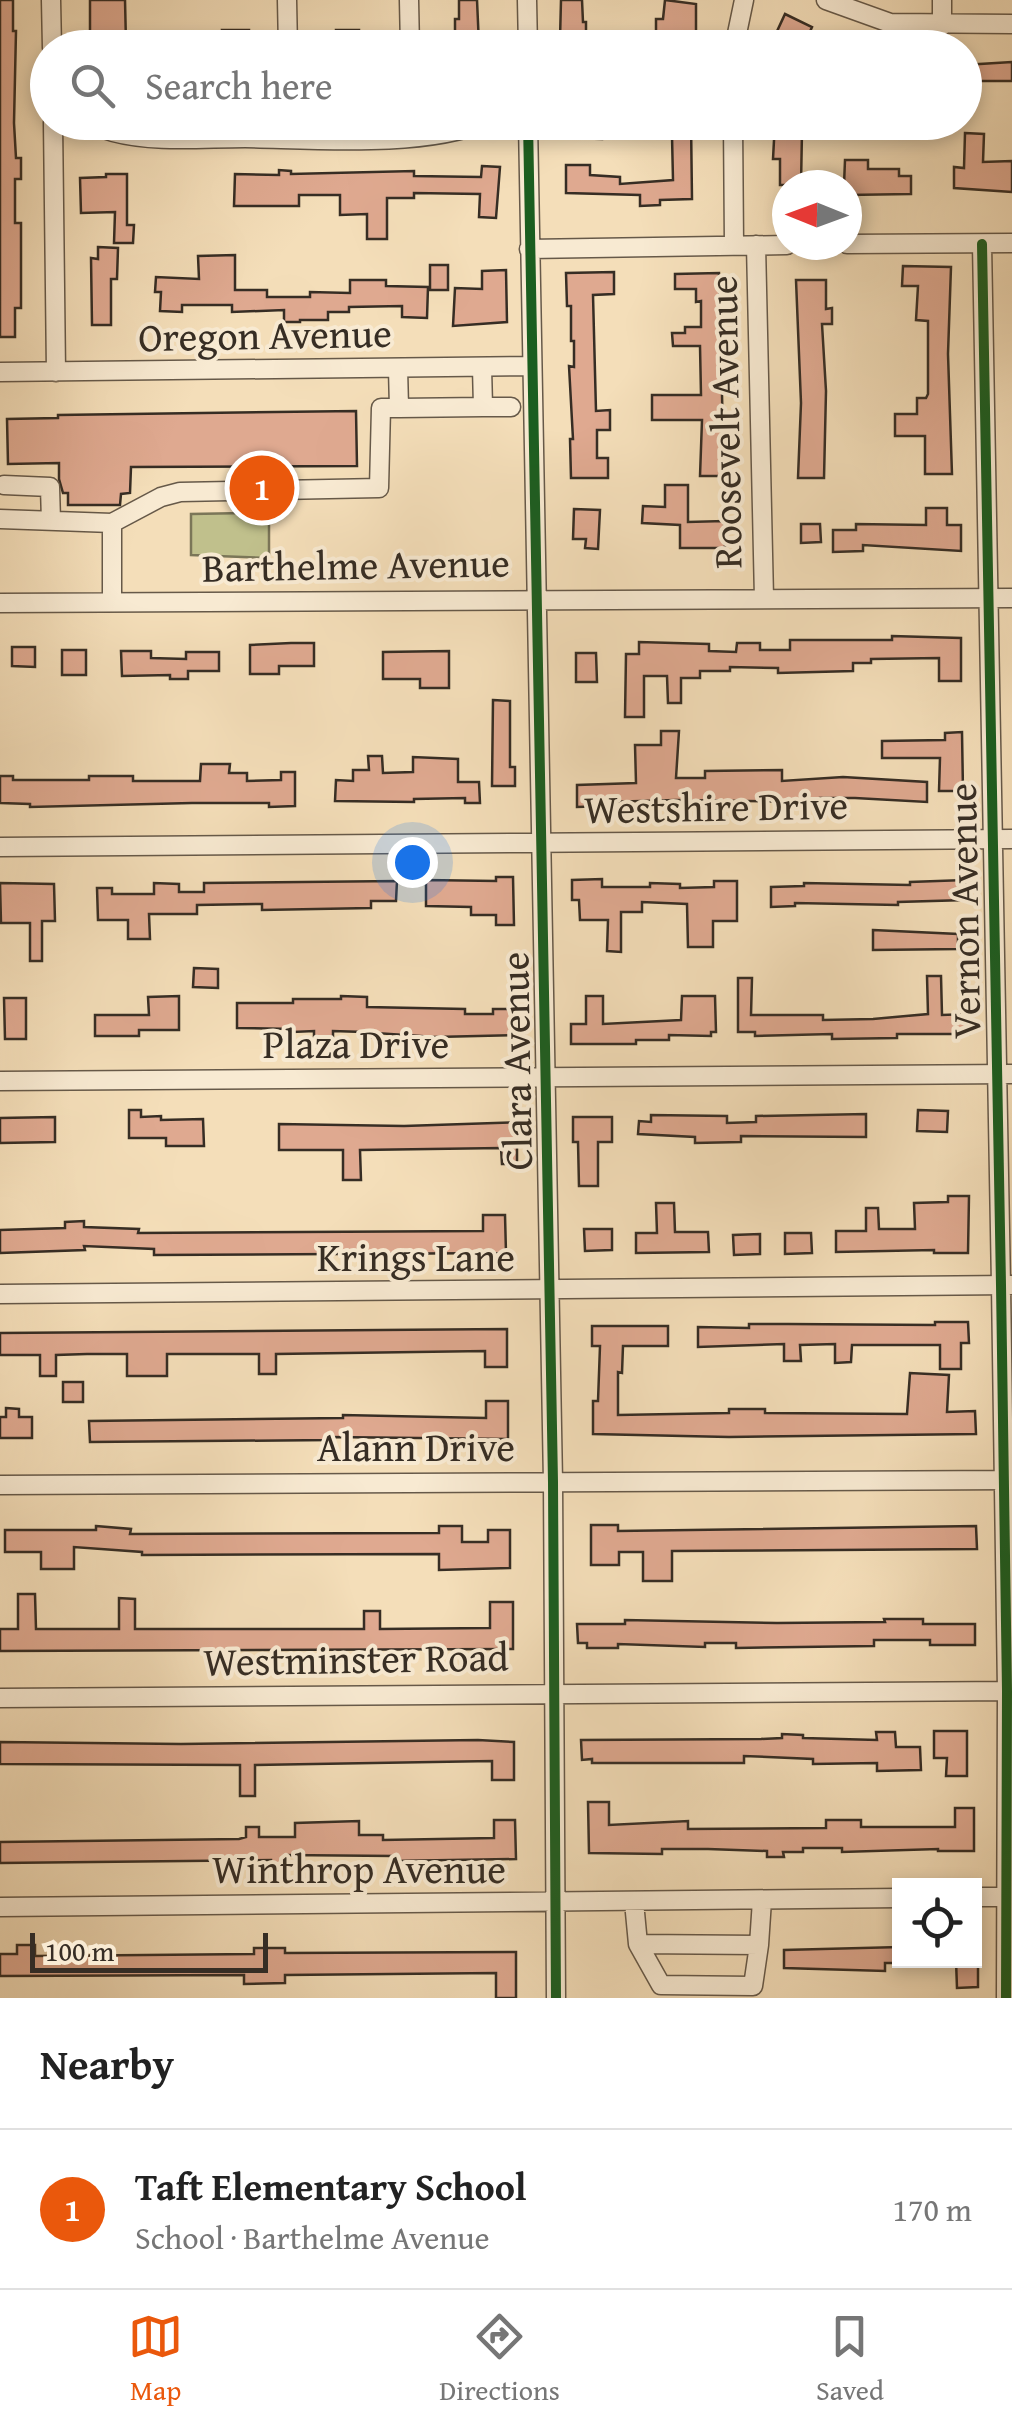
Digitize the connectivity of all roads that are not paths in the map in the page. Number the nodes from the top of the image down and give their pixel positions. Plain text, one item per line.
1 (51, 0) edge
2 (287, 0) edge
3 (409, 0) edge
4 (527, 0) edge
5 (744, 0) edge
6 (826, 0) edge
7 (942, 0) edge
8 (1012, 24) edge
9 (942, 26) junction
10 (52, 30) edge
11 (288, 30) edge
12 (410, 30) edge
13 (528, 30) edge
14 (738, 30) edge
15 (53, 140) edge
16 (528, 140) edge
17 (733, 140) edge
18 (1012, 243) edge
19 (862, 244) edge
20 (982, 244) junction
21 (734, 245) junction
22 (756, 245) junction
23 (772, 245) edge
24 (529, 250) junction
25 (531, 366) junction
26 (482, 367) junction
27 (398, 368) junction
28 (0, 372) edge
29 (56, 372) junction
30 (482, 407) junction
31 (511, 407) dead end
32 (390, 408) junction
33 (4, 485) dead end
34 (0, 519) edge
35 (50, 521) junction
36 (112, 523) junction
37 (536, 598) junction
38 (764, 598) junction
39 (989, 598) junction
40 (1012, 598) edge
41 (112, 602) junction
42 (0, 603) edge
43 (1002, 839) edge
44 (542, 844) junction
45 (0, 847) edge
46 (1005, 1074) edge
47 (546, 1078) junction
48 (0, 1081) edge
49 (1007, 1285) edge
50 (550, 1291) junction
51 (0, 1294) edge
52 (1007, 1480) edge
53 (553, 1482) junction
54 (0, 1485) edge
55 (1009, 1691) edge
56 (554, 1692) junction
57 (0, 1698) edge
58 (1009, 1897) edge
59 (892, 1898) edge
60 (982, 1898) edge
61 (762, 1900) junction
62 (634, 1902) junction
63 (556, 1903) junction
64 (0, 1907) edge
65 (638, 1944) junction
66 (759, 1945) junction
67 (706, 1992) edge
68 (753, 1992) edge
69 (556, 1998) edge
70 (1006, 1998) edge

1 - 10 street
2 - 11 street
3 - 12 street
4 - 13 street
5 - 14 street
6 - 9 street
7 - 9 street
8 - 9 street
15 - 29 street
16 - 24 street, Clara Avenue
17 - 21 street, Roosevelt Avenue
18 - 20 street
19 - 20 street
20 - 39 street, Vernon Avenue
21 - 22 street
21 - 24 street
22 - 23 street
22 - 38 street, Roosevelt Avenue
24 - 25 street, Clara Avenue
25 - 26 street, Oregon Avenue
25 - 37 street, Clara Avenue
26 - 27 street, Oregon Avenue
26 - 30 street
27 - 29 street, Oregon Avenue
27 - 32 street
28 - 29 street, Oregon Avenue
30 - 31 street
30 - 32 street
32 - 36 street
33 - 35 street
34 - 35 street
35 - 36 street
36 - 41 street
37 - 38 street, Barthelme Avenue
37 - 41 street, Barthelme Avenue
37 - 44 street, Clara Avenue
38 - 39 street, Barthelme Avenue
39 - 40 street, Barthelme Avenue
39 - 43 street, Vernon Avenue
41 - 42 street, Barthelme Avenue
43 - 44 street, Westshire Drive
43 - 46 street, Vernon Avenue
44 - 45 street, Westshire Drive
44 - 47 street, Clara Avenue
46 - 47 street, Plaza Drive
46 - 49 street, Vernon Avenue
47 - 48 street, Plaza Drive
47 - 50 street, Clara Avenue
49 - 50 street, Krings Lane
49 - 52 street, Vernon Avenue
50 - 51 street, Krings Lane
50 - 53 street, Clara Avenue
52 - 53 street, Alann Drive
52 - 55 street, Vernon Avenue
53 - 54 street, Alann Drive
53 - 56 street, Clara Avenue
55 - 56 street, Westminster Road
55 - 58 street, Vernon Avenue
56 - 57 street, Westminster Road
56 - 63 street, Clara Avenue
58 - 60 street
58 - 70 street, Vernon Avenue
59 - 61 street, Winthrop Avenue
61 - 62 street, Winthrop Avenue
61 - 66 street
62 - 63 street, Winthrop Avenue
62 - 65 street
63 - 64 street, Winthrop Avenue
63 - 69 street, Clara Avenue
65 - 66 street
65 - 67 street
66 - 68 street
67 - 68 street

